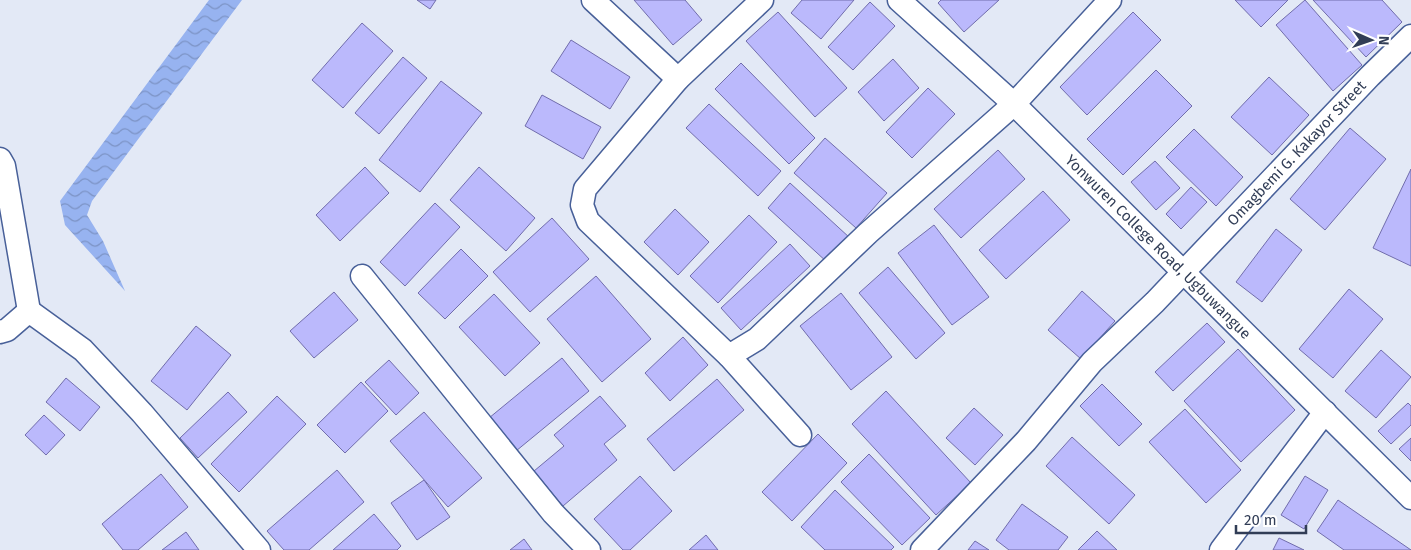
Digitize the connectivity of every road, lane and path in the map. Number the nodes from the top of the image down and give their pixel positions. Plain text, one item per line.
1 (593, 0) edge
2 (762, 0) edge
3 (899, 0) edge
4 (1110, 0) edge
5 (1411, 36) edge
6 (678, 80) junction
7 (1014, 104) junction
8 (0, 159) edge
9 (1184, 271) junction
10 (362, 276) dead end
11 (29, 310) junction
12 (0, 332) edge
13 (729, 356) junction
14 (1324, 412) junction
15 (800, 435) dead end
16 (1411, 498) edge
17 (259, 550) edge
18 (589, 550) edge
19 (922, 550) edge
20 (1221, 550) edge

1 - 6 street
2 - 6 street
3 - 7 street, Yonwuren College Road, Ugbuwangue
4 - 7 street
5 - 9 street, Omagbemi G. Kakayor Street
6 - 13 street
7 - 9 street, Yonwuren College Road, Ugbuwangue
7 - 13 street
8 - 11 street
9 - 14 street, Yonwuren College Road, Ugbuwangue
9 - 19 street, Omagbemi G. Kakayor Street
10 - 18 street
11 - 12 street
11 - 17 street
13 - 15 street
14 - 16 street, Yonwuren College Road, Ugbuwangue
14 - 20 street

